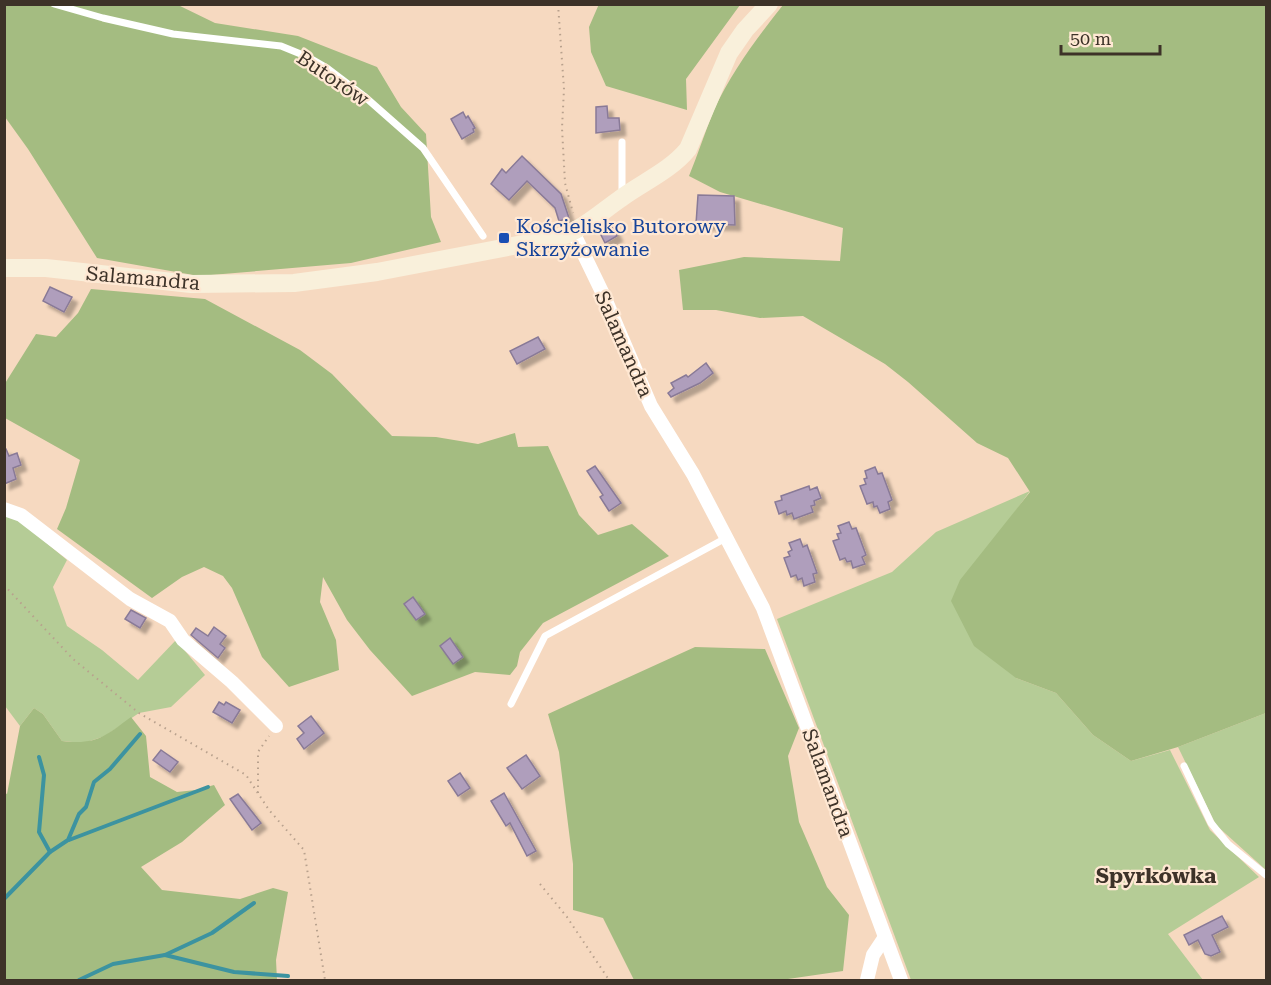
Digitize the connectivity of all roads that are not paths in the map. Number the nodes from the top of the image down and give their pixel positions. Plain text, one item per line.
1 (54, 4) edge
2 (769, 4) edge
3 (622, 142) dead end
4 (622, 197) junction
5 (577, 230) junction
6 (485, 242) junction
7 (4, 268) edge
8 (4, 508) edge
9 (726, 538) junction
10 (511, 704) dead end
11 (276, 726) road end
12 (1184, 766) dead end
13 (1266, 875) edge
14 (885, 937) junction
15 (867, 981) edge
16 (901, 981) edge

1 - 6 lane, Butorów
2 - 4 street
3 - 4 lane
4 - 5 street
5 - 6 street, Salamandra
5 - 9 street, Salamandra
6 - 7 street, Salamandra
8 - 11 street
9 - 10 lane
9 - 14 street, Salamandra
12 - 13 lane
14 - 15 street
14 - 16 street, Salamandra

